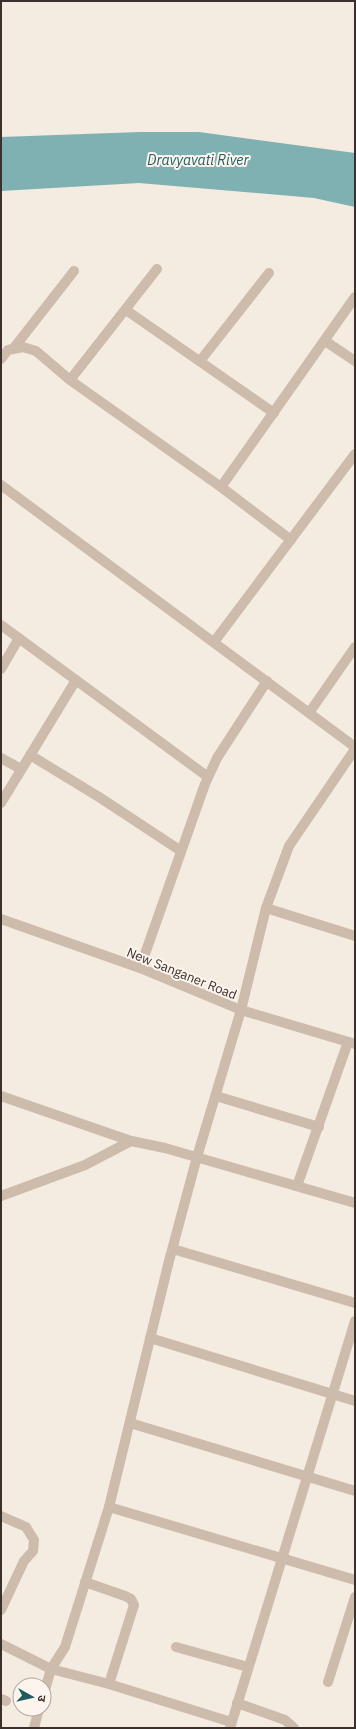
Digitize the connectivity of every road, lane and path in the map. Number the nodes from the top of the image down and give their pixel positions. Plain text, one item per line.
1 (157, 269) dead end
2 (74, 271) dead end
3 (269, 273) dead end
4 (355, 297) edge
5 (126, 310) junction
6 (325, 341) junction
7 (13, 349) junction
8 (1, 359) edge
9 (200, 361) junction
10 (355, 362) edge
11 (70, 380) junction
12 (274, 413) junction
13 (355, 454) edge
14 (1, 485) edge
15 (221, 487) junction
16 (291, 540) junction
17 (1, 625) edge
18 (19, 638) junction
19 (214, 642) junction
20 (355, 647) edge
21 (1, 669) edge
22 (76, 680) junction
23 (267, 681) junction
24 (309, 713) junction
25 (355, 748) edge
26 (30, 755) junction
27 (1, 758) edge
28 (21, 769) junction
29 (208, 777) junction
30 (1, 804) edge
31 (182, 851) junction
32 (266, 908) junction
33 (1, 919) edge
34 (355, 936) edge
35 (140, 968) junction
36 (241, 1010) junction
37 (352, 1043) edge
38 (1, 1096) edge
39 (216, 1096) junction
40 (318, 1127) junction
41 (131, 1141) junction
42 (197, 1157) junction
43 (297, 1186) junction
44 (1, 1196) edge
45 (355, 1203) edge
46 (173, 1249) junction
47 (355, 1303) edge
48 (355, 1321) edge
49 (150, 1338) junction
50 (332, 1394) junction
51 (355, 1401) edge
52 (130, 1423) junction
53 (307, 1476) junction
54 (355, 1491) edge
55 (109, 1508) junction
56 (1, 1516) edge
57 (281, 1558) junction
58 (355, 1580) edge
59 (85, 1582) junction
60 (355, 1598) edge
61 (1, 1610) edge
62 (1, 1644) edge
63 (176, 1646) dead end
64 (248, 1667) junction
65 (51, 1669) junction
66 (49, 1677) edge
67 (328, 1682) dead end
68 (108, 1684) junction
69 (237, 1703) junction
70 (37, 1717) edge
71 (230, 1725) edge
72 (34, 1728) edge
73 (294, 1728) edge

1 - 5 street
2 - 7 street
3 - 9 street
4 - 6 street
5 - 9 street
5 - 11 street
6 - 10 street
6 - 12 street
7 - 8 street
7 - 11 street
9 - 12 street
11 - 15 street
12 - 15 street
13 - 16 street
14 - 19 street
15 - 16 street
16 - 19 street
17 - 18 street
18 - 21 street
18 - 22 street
19 - 23 street
20 - 24 street
22 - 26 street
22 - 29 street
23 - 24 street
23 - 29 street
24 - 25 street
25 - 32 street
26 - 28 street
26 - 31 street
27 - 28 street
28 - 30 street
29 - 31 street
31 - 35 street
32 - 34 street
32 - 36 street
33 - 35 street, New Sanganer Road
35 - 36 street, New Sanganer Road
36 - 37 street, New Sanganer Road
36 - 39 street
37 - 40 street
38 - 41 street
39 - 40 street
39 - 42 street
40 - 43 street
41 - 42 street
41 - 44 street
42 - 43 street
42 - 46 street
43 - 45 street
46 - 47 street
46 - 49 street
48 - 50 street
49 - 50 street
49 - 52 street
50 - 51 street
50 - 53 street
52 - 53 street
52 - 55 street
53 - 54 street
53 - 57 street
55 - 57 street
55 - 59 street
56 - 61 street
57 - 58 street
57 - 64 street
59 - 65 street
59 - 68 street
60 - 67 street
62 - 65 street
63 - 64 street
64 - 69 street
65 - 66 street
65 - 68 street
68 - 71 street
69 - 71 street
69 - 73 street
70 - 72 street

